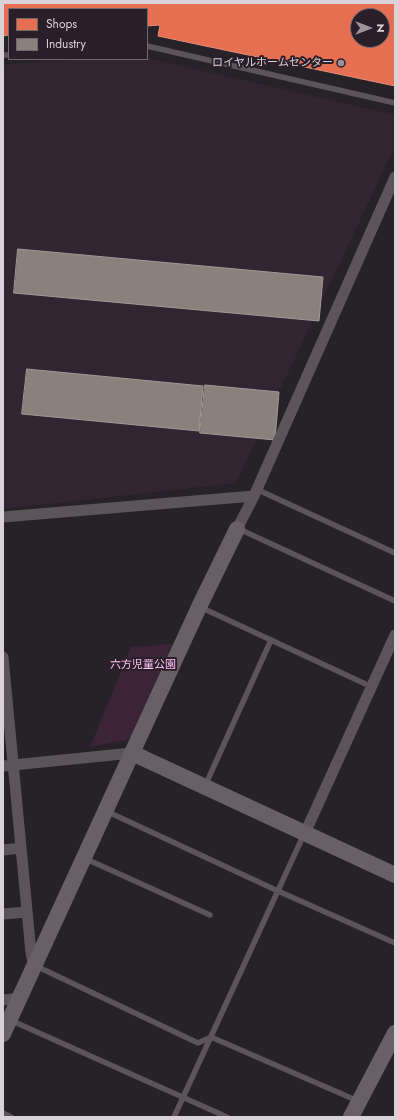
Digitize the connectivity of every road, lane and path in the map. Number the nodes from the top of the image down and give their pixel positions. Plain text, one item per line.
1 (148, 46) edge
2 (395, 103) edge
3 (395, 178) edge
4 (255, 492) junction
5 (3, 518) edge
6 (237, 528) junction
7 (395, 553) edge
8 (395, 601) edge
9 (199, 607) junction
10 (395, 635) edge
11 (271, 640) junction
12 (3, 657) edge
13 (372, 687) junction
14 (132, 753) junction
15 (8, 766) edge
16 (204, 786) junction
17 (105, 811) junction
18 (305, 833) junction
19 (21, 848) junction
20 (3, 850) edge
21 (84, 858) junction
22 (395, 875) edge
23 (278, 891) junction
24 (27, 912) junction
25 (3, 914) edge
26 (210, 915) dead end
27 (395, 942) edge
28 (34, 966) junction
29 (20, 998) junction
30 (3, 1000) edge
31 (10, 1019) junction
32 (395, 1033) edge
33 (3, 1034) edge
34 (211, 1037) junction
35 (183, 1098) junction
36 (360, 1101) junction
37 (3, 1113) edge
38 (11, 1117) edge
39 (174, 1117) edge
40 (227, 1117) edge
41 (351, 1117) edge

1 - 2 lane
3 - 4 street
4 - 5 street
4 - 6 street
4 - 7 lane
6 - 8 lane
6 - 9 street
9 - 11 lane
9 - 14 street
10 - 13 street
11 - 13 lane
11 - 16 lane
12 - 15 street
13 - 18 street
14 - 15 street
14 - 16 street
14 - 17 street
15 - 19 street
16 - 18 street
17 - 21 street
17 - 23 lane
18 - 22 street
18 - 23 lane
19 - 20 street
19 - 24 street
21 - 26 lane
21 - 28 street
23 - 27 lane
23 - 34 lane
24 - 25 street
24 - 28 street
28 - 29 street
28 - 34 lane
29 - 30 street
29 - 31 street
31 - 33 street
31 - 35 lane
32 - 36 street
34 - 35 lane
34 - 36 lane
35 - 39 lane
35 - 40 lane
36 - 41 street
37 - 38 lane

